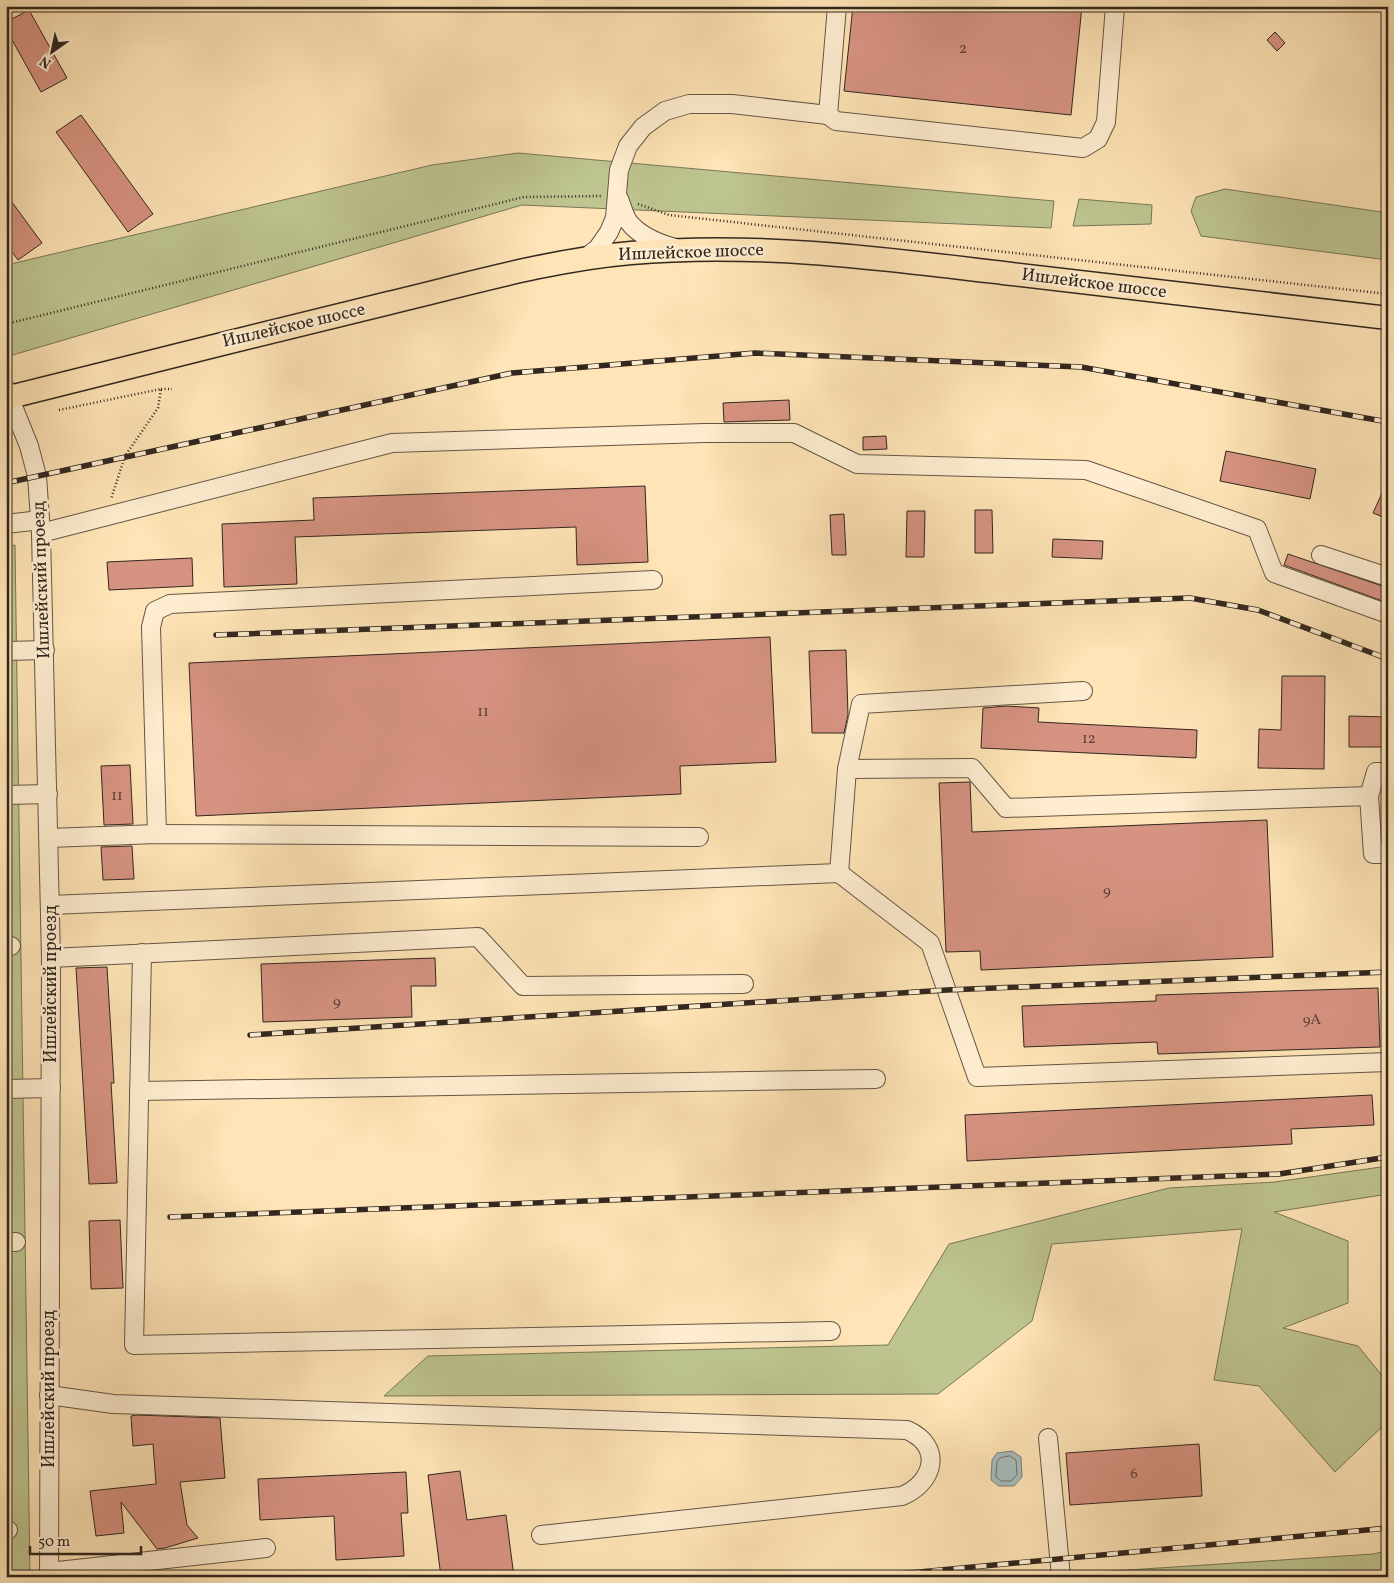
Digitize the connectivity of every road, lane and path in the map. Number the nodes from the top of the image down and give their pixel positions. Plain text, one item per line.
1 (837, 6) edge
2 (1115, 6) edge
3 (828, 115) junction
4 (618, 196) junction
5 (682, 250) junction
6 (584, 259) junction
7 (1388, 318) edge
8 (160, 389) junction
9 (172, 389) dead end
10 (8, 395) edge
11 (60, 410) dead end
12 (105, 516) junction
13 (6, 524) edge
14 (40, 526) junction
15 (1321, 555) dead end
16 (1388, 577) edge
17 (653, 580) dead end
18 (1388, 614) edge
19 (45, 650) junction
20 (6, 651) edge
21 (1083, 691) dead end
22 (847, 769) junction
23 (1388, 772) edge
24 (48, 794) junction
25 (6, 795) edge
26 (1369, 796) junction
27 (157, 834) junction
28 (699, 837) dead end
29 (49, 838) junction
30 (1388, 854) edge
31 (839, 873) junction
32 (50, 905) junction
33 (142, 953) junction
34 (51, 958) junction
35 (744, 984) dead end
36 (1388, 1062) edge
37 (876, 1079) dead end
38 (51, 1088) junction
39 (6, 1089) edge
40 (139, 1091) junction
41 (831, 1331) dead end
42 (48, 1395) junction
43 (1048, 1438) dead end
44 (541, 1535) dead end
45 (266, 1548) dead end
46 (50, 1575) edge
47 (1061, 1577) edge

1 - 3 street
2 - 3 street
3 - 4 street
4 - 5 street
4 - 6 street
5 - 6 main road, Ишлейское шоссе
5 - 7 main road, Ишлейское шоссе
6 - 10 main road, Ишлейское шоссе
8 - 9 path
8 - 11 path
8 - 12 path
10 - 14 street, Ишлейский проезд
12 - 14 street
12 - 18 street
13 - 14 street
14 - 19 street, Ишлейский проезд
15 - 16 street
17 - 27 street
19 - 20 street
19 - 24 street, Ишлейский проезд
21 - 22 street
22 - 26 street
22 - 31 street
23 - 26 street
24 - 25 street
24 - 29 street, Ишлейский проезд
26 - 30 street
27 - 28 street
27 - 29 street
29 - 32 street, Ишлейский проезд
31 - 32 street
31 - 36 street
32 - 34 street, Ишлейский проезд
33 - 34 street
33 - 35 street
33 - 40 street
34 - 38 street, Ишлейский проезд
37 - 40 street
38 - 39 street
38 - 42 street, Ишлейский проезд
40 - 41 street
42 - 44 street
42 - 46 street, Ишлейский проезд
43 - 47 street
45 - 46 street

